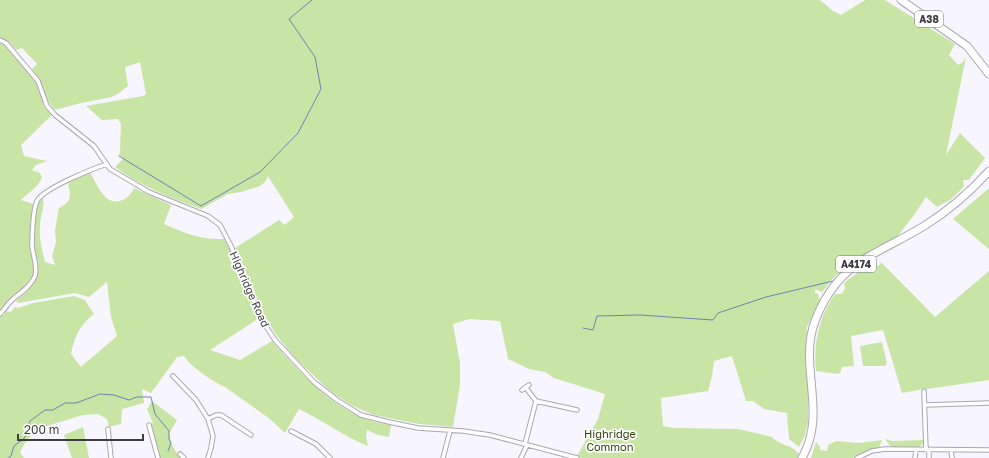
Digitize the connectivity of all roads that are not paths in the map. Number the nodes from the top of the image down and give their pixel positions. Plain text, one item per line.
1 (901, 0) edge
2 (0, 40) edge
3 (971, 50) junction
4 (989, 67) edge
5 (989, 74) edge
6 (107, 164) junction
7 (989, 171) edge
8 (0, 314) edge
9 (172, 376) dead end
10 (526, 388) dead end
11 (924, 390) dead end
12 (536, 401) junction
13 (989, 403) edge
14 (925, 405) junction
15 (577, 410) dead end
16 (208, 419) junction
17 (149, 426) dead end
18 (290, 431) dead end
19 (450, 431) junction
20 (103, 432) dead end
21 (251, 435) dead end
22 (526, 444) junction
23 (916, 450) junction
24 (927, 450) junction
25 (950, 450) junction
26 (989, 450) edge
27 (180, 454) dead end
28 (111, 458) edge
29 (158, 458) edge
30 (184, 458) edge
31 (208, 458) edge
32 (330, 458) edge
33 (443, 458) edge
34 (521, 458) edge
35 (577, 458) edge
36 (802, 458) edge
37 (857, 458) edge
38 (915, 458) edge
39 (929, 458) edge
40 (952, 458) edge

1 - 3 highway, A38
2 - 6 street, Highridge Road
3 - 4 highway, A38
3 - 5 highway, A38
6 - 8 street
6 - 19 street, Highridge Road
7 - 36 highway, A4174
9 - 16 street
10 - 12 street
11 - 14 street
12 - 15 street
12 - 22 street
13 - 14 street
14 - 24 street
16 - 21 street
16 - 31 street
17 - 29 street
18 - 32 street
19 - 22 street, Highridge Road
19 - 33 street
20 - 28 street
22 - 34 street
22 - 35 street, Highridge Road
23 - 24 street
23 - 37 street
23 - 38 street
24 - 25 street
24 - 39 street
25 - 26 street
25 - 40 street
27 - 30 street

